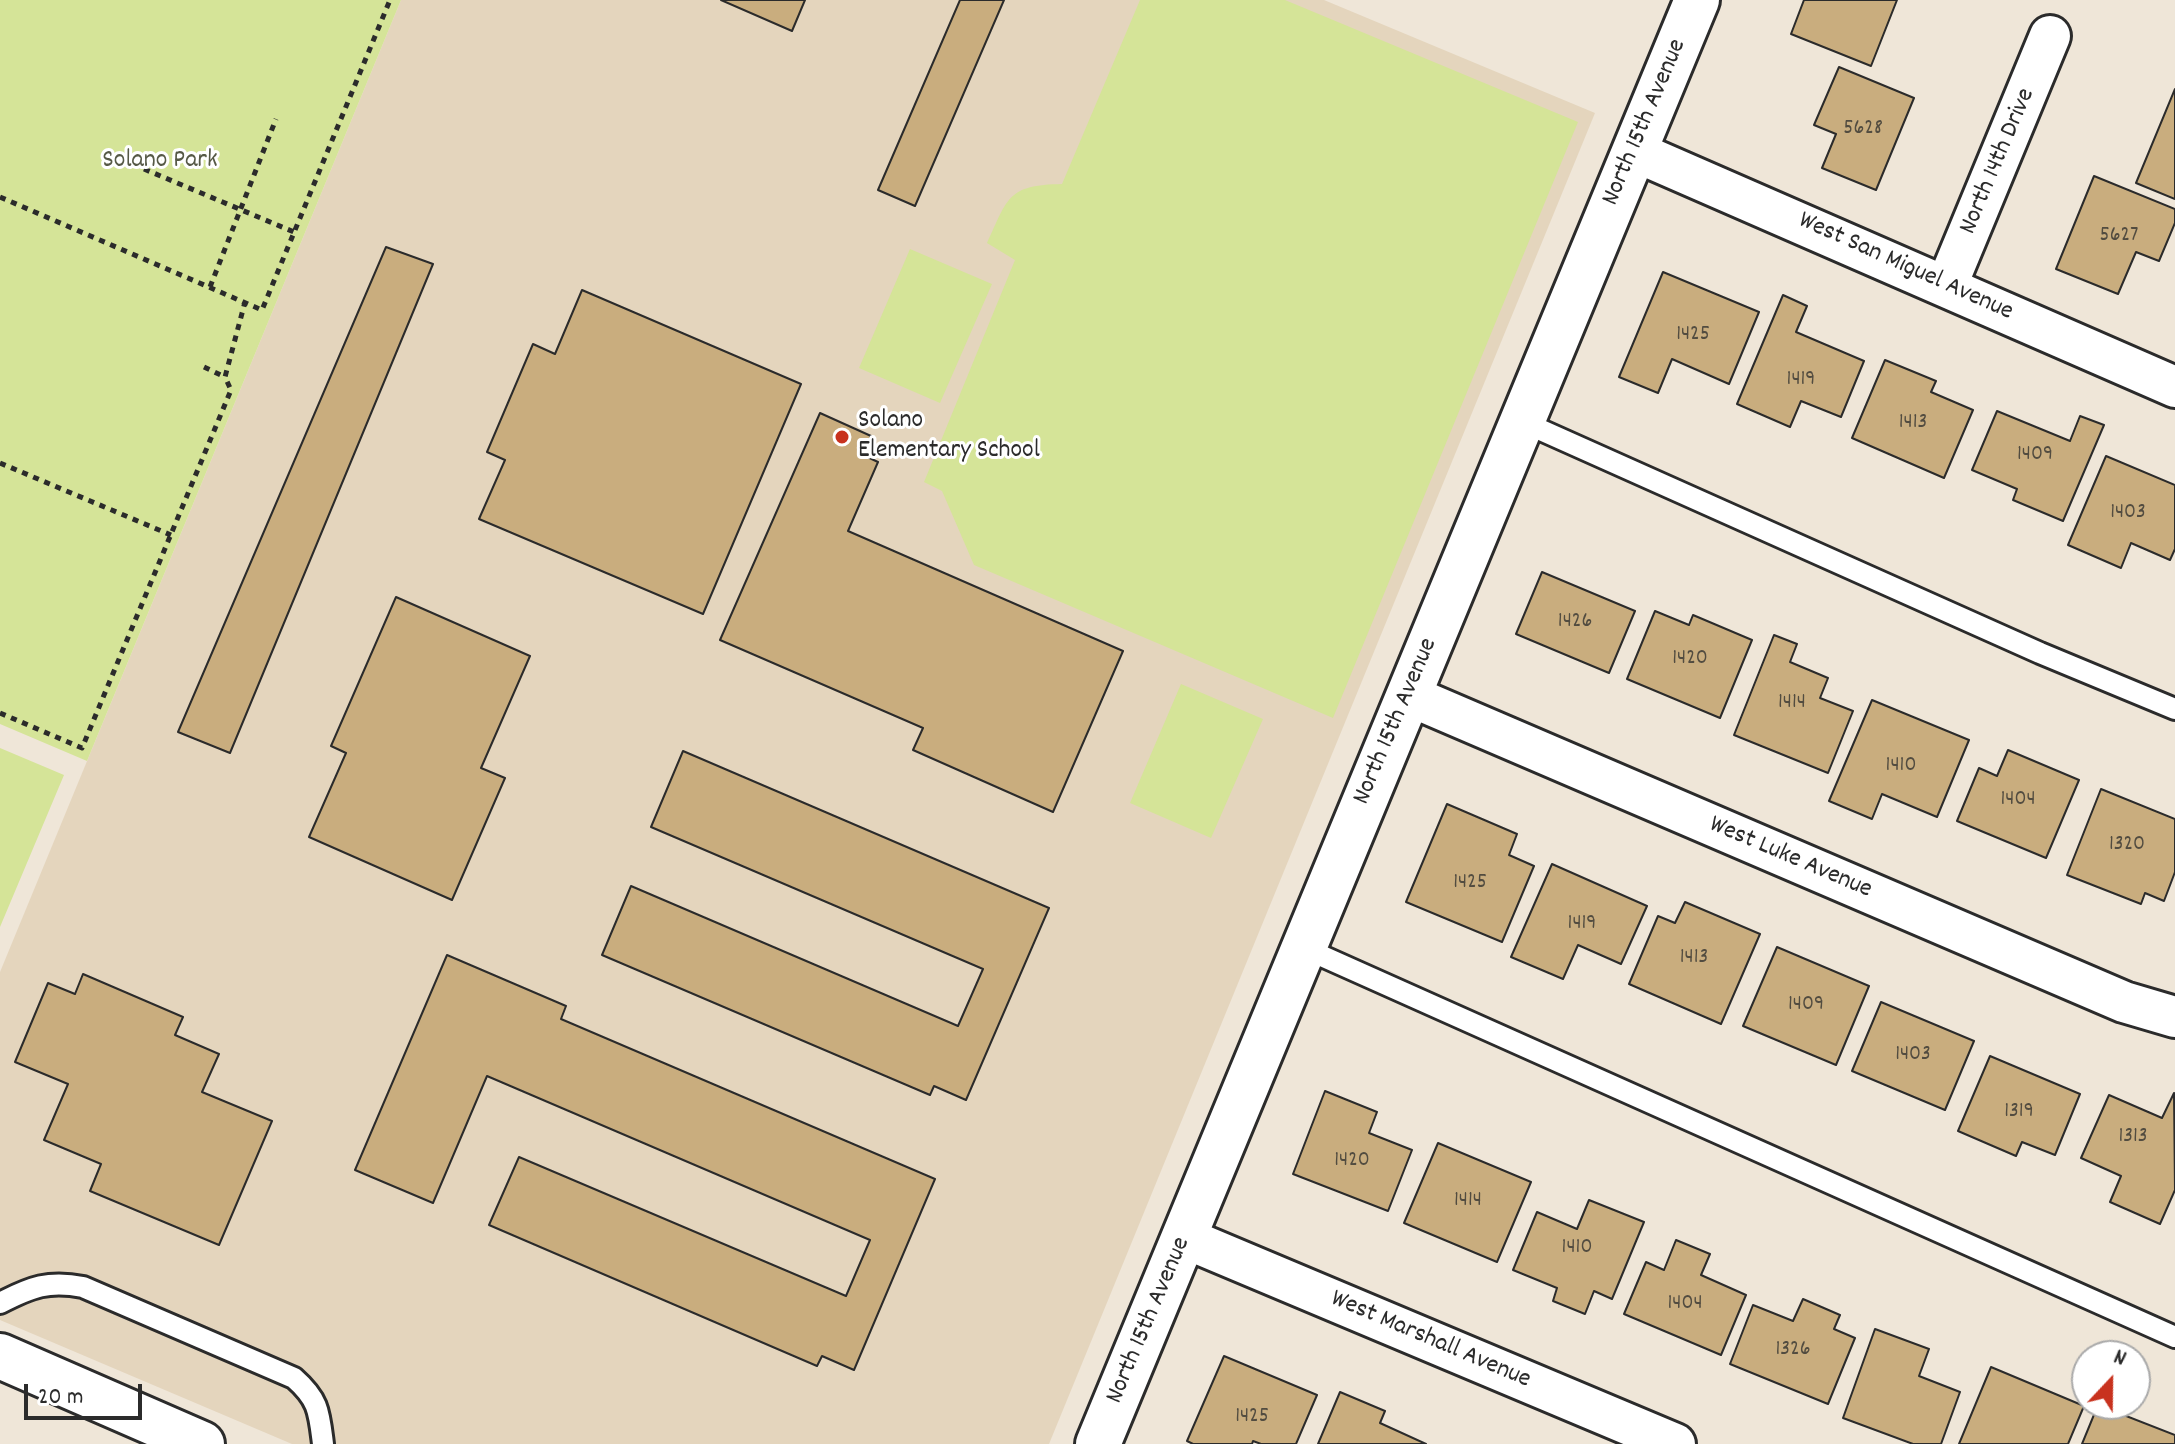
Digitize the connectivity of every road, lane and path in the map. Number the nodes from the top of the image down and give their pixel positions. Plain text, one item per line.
1 (390, 0) edge
2 (1697, 0) edge
3 (2050, 36) dead end
4 (276, 119) dead end
5 (1634, 151) junction
6 (144, 169) dead end
7 (0, 197) edge
8 (240, 209) junction
9 (294, 232) junction
10 (210, 287) junction
11 (1946, 287) junction
12 (245, 302) junction
13 (204, 367) dead end
14 (225, 377) junction
15 (2175, 387) edge
16 (1523, 422) junction
17 (0, 463) edge
18 (171, 535) junction
19 (1408, 695) junction
20 (2175, 709) edge
21 (0, 713) edge
22 (1304, 948) junction
23 (2175, 1017) edge
24 (1185, 1238) junction
25 (0, 1303) edge
26 (2175, 1337) edge
27 (0, 1356) edge
28 (202, 1444) edge
29 (323, 1444) edge
30 (1098, 1444) edge
31 (1675, 1444) edge

1 - 9 path
2 - 5 street, North 15th Avenue
3 - 11 street, North 14th Drive
4 - 8 path
5 - 11 street, West San Miguel Avenue
5 - 16 street, North 15th Avenue
6 - 8 path
7 - 10 path
8 - 9 path
8 - 10 path
9 - 12 path
10 - 12 path
11 - 15 street, West San Miguel Avenue
12 - 14 path
13 - 14 path
14 - 18 path
16 - 19 street, North 15th Avenue
16 - 20 lane
17 - 18 path
18 - 21 path
19 - 22 street, North 15th Avenue
19 - 23 street, West Luke Avenue
22 - 24 street, North 15th Avenue
22 - 26 lane
24 - 30 street, North 15th Avenue
24 - 31 street, West Marshall Avenue
25 - 29 lane
27 - 28 street

